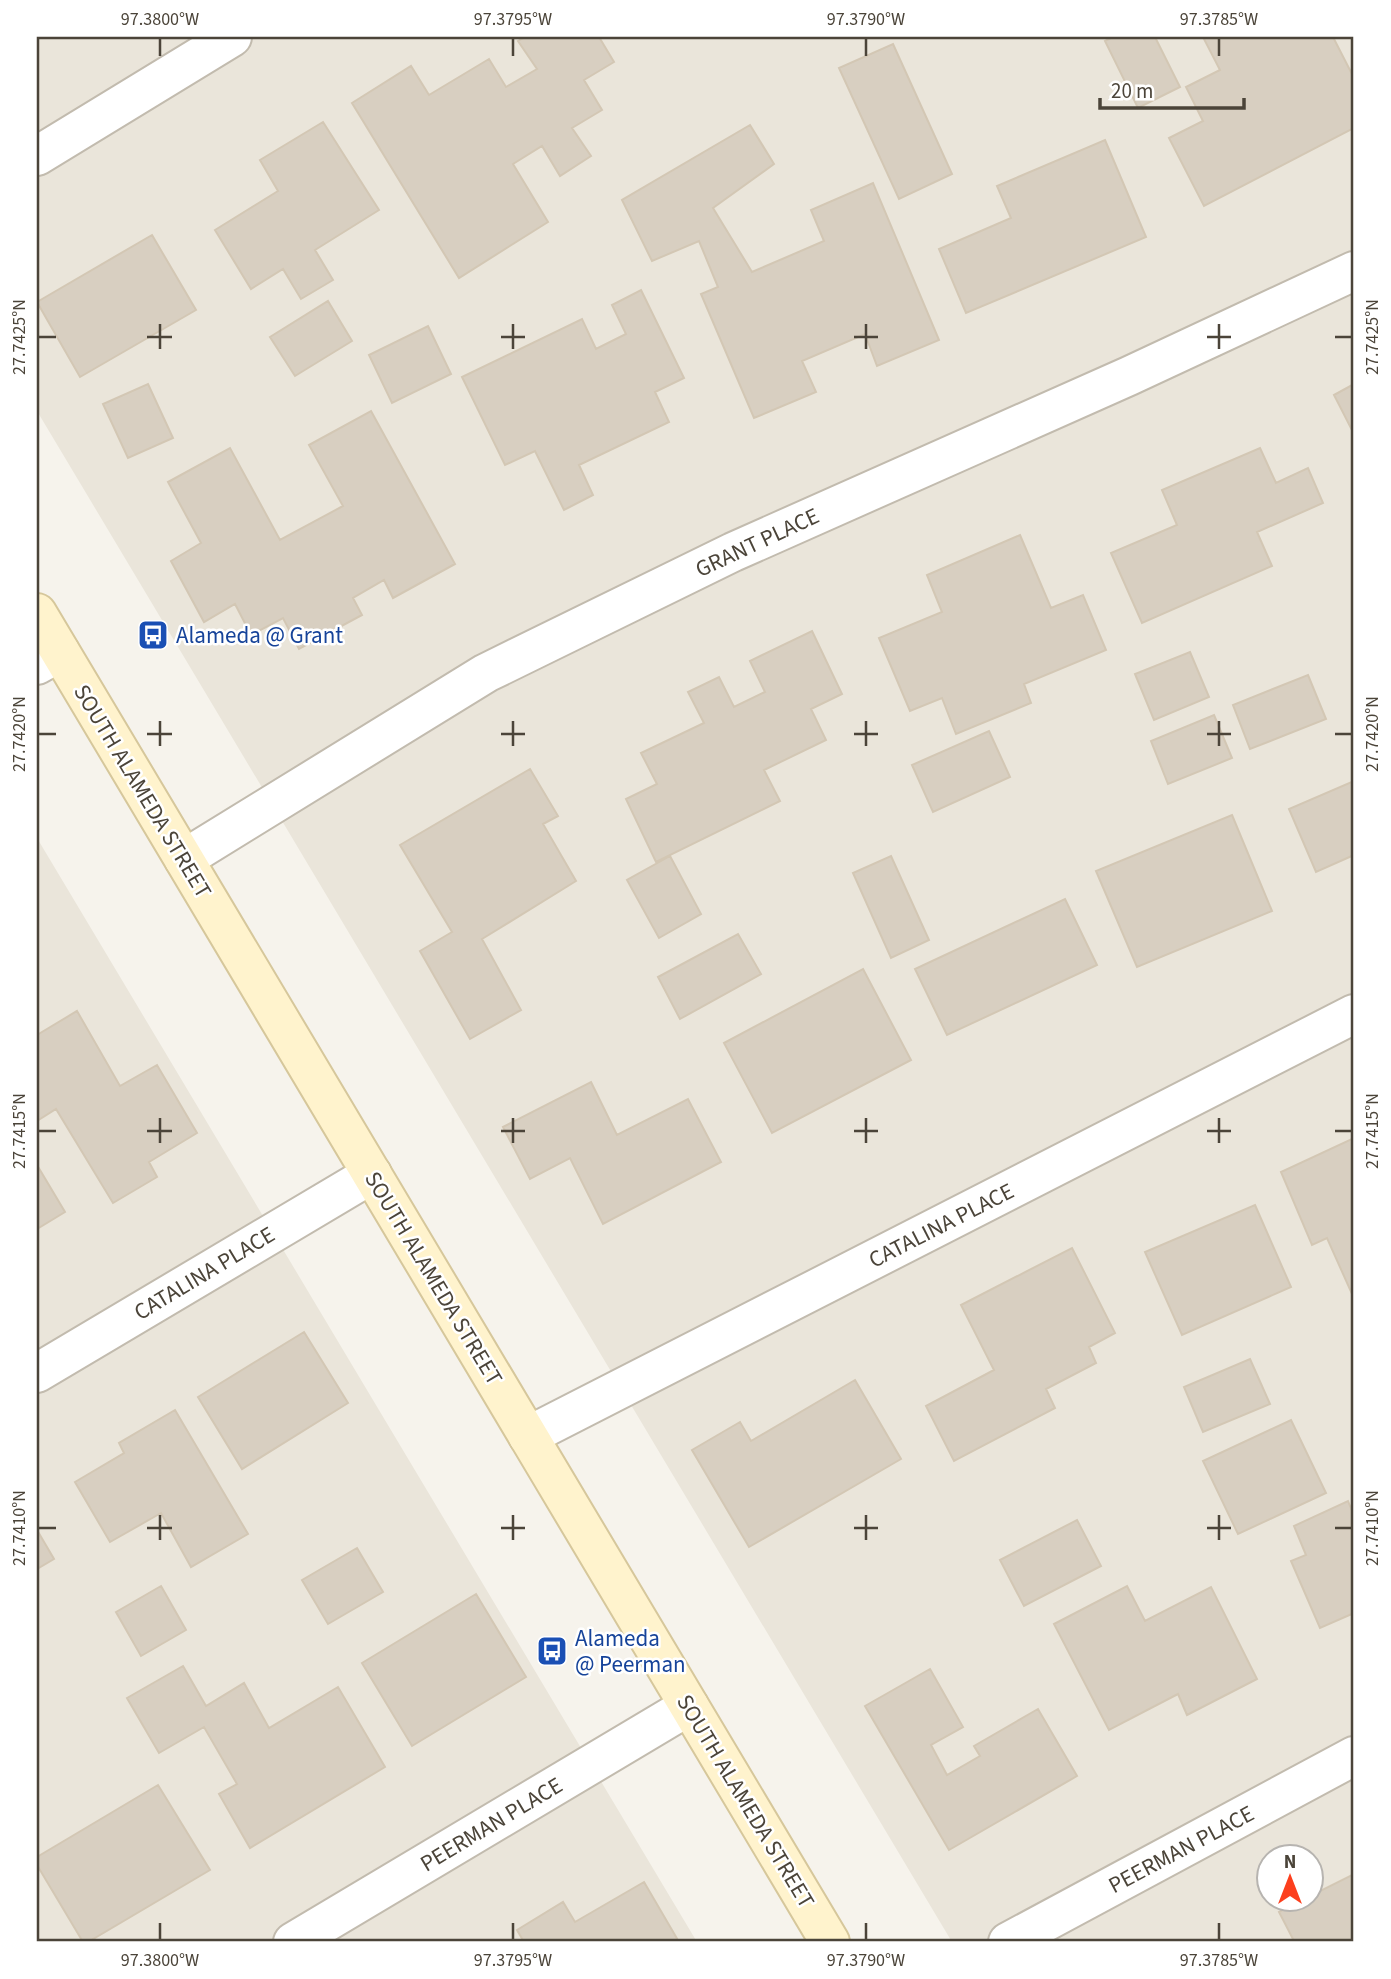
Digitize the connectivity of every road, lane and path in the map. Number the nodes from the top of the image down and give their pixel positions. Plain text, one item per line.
1 (232, 37) edge
2 (37, 156) edge
3 (1354, 271) edge
4 (37, 613) edge
5 (48, 659) edge
6 (184, 859) junction
7 (1354, 1014) edge
8 (372, 1174) junction
9 (37, 1373) edge
10 (528, 1436) junction
11 (690, 1706) junction
12 (1354, 1756) edge
13 (293, 1942) edge
14 (830, 1942) edge
15 (1008, 1942) edge

1 - 2 street
3 - 6 street, GRANT PLACE
4 - 5 main road, SOUTH ALAMEDA STREET
5 - 6 main road, SOUTH ALAMEDA STREET
6 - 8 main road, SOUTH ALAMEDA STREET
7 - 10 street, CATALINA PLACE
8 - 9 street, CATALINA PLACE
8 - 10 main road, SOUTH ALAMEDA STREET
10 - 11 main road, SOUTH ALAMEDA STREET
11 - 13 street, PEERMAN PLACE
11 - 14 main road, SOUTH ALAMEDA STREET
12 - 15 street, PEERMAN PLACE

